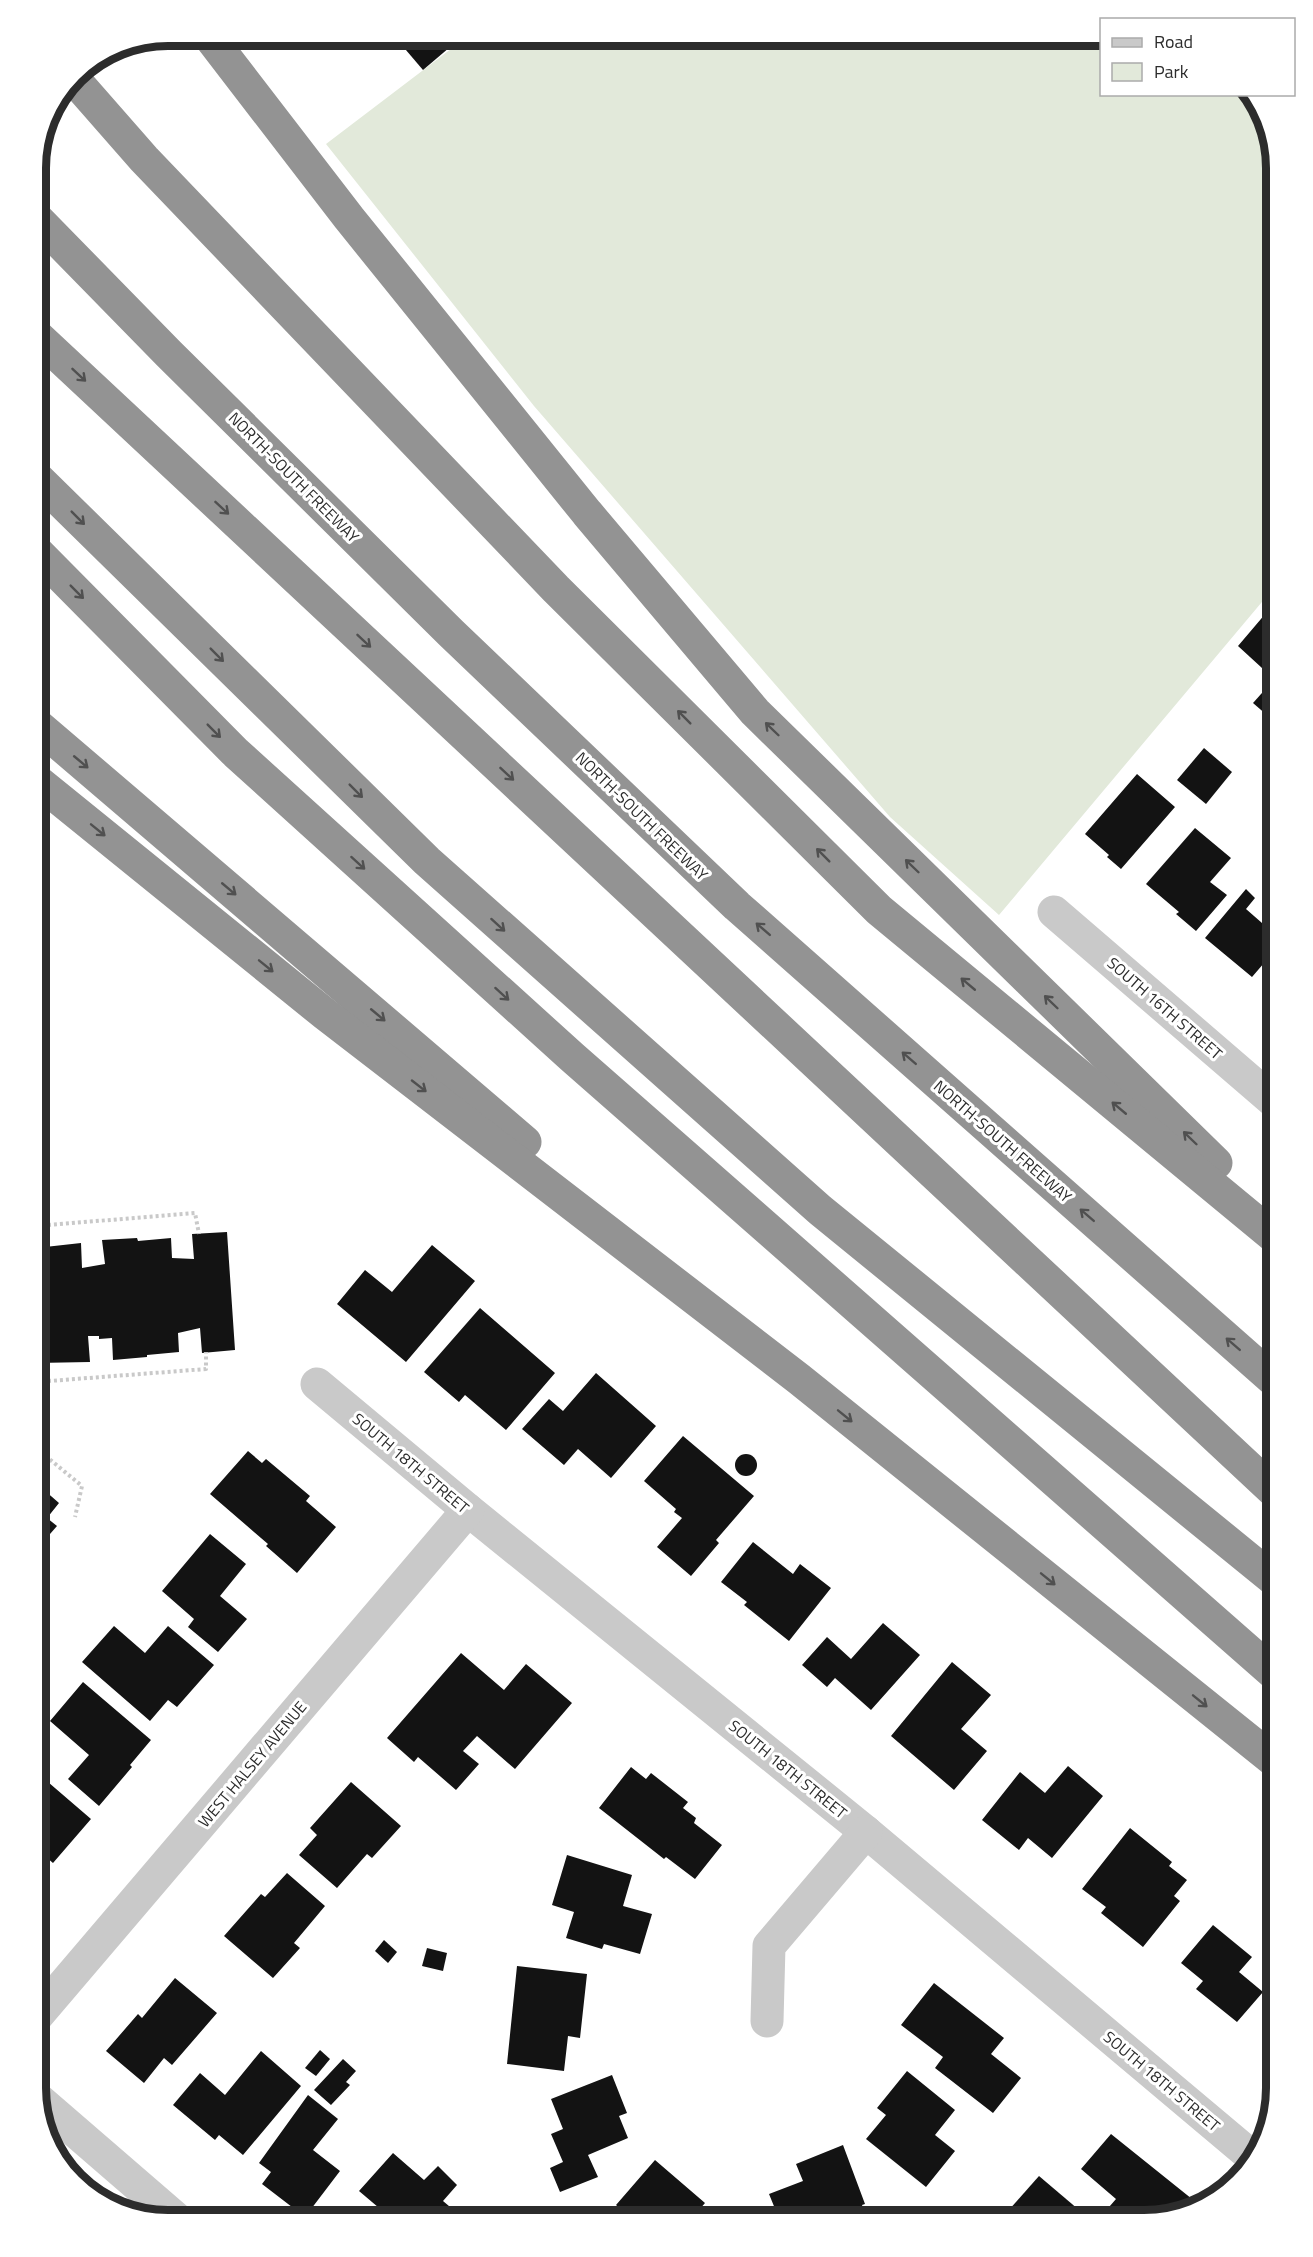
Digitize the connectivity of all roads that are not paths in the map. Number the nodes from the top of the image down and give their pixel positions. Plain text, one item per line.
1 (217, 47) edge
2 (83, 81) edge
3 (79, 85) edge
4 (144, 159) junction
5 (47, 229) edge
6 (47, 345) edge
7 (47, 488) edge
8 (47, 562) edge
9 (47, 733) edge
10 (47, 789) edge
11 (1054, 912) dead end
12 (1266, 1095) edge
13 (1266, 1212) edge
14 (1266, 1230) edge
15 (1266, 1373) edge
16 (799, 1379) junction
17 (317, 1384) dead end
18 (1266, 1484) edge
19 (468, 1510) junction
20 (1266, 1573) edge
21 (1266, 1666) edge
22 (1266, 1754) edge
23 (866, 1832) junction
24 (46, 2005) edge
25 (768, 2021) dead end
26 (49, 2109) edge
27 (1248, 2153) edge
28 (166, 2210) edge

13 -> 1 highway
2 - 4 highway
3 - 4 highway
14 -> 4 highway
15 -> 5 highway, NORTH-SOUTH FREEWAY
6 -> 18 highway
7 -> 20 highway
8 -> 21 highway
9 -> 16 highway
10 -> 16 highway
11 - 12 street, SOUTH 16TH STREET
16 -> 22 highway
17 - 19 street, SOUTH 18TH STREET
19 - 23 street, SOUTH 18TH STREET
19 - 24 street, WEST HALSEY AVENUE
23 - 25 street
23 - 27 street, SOUTH 18TH STREET
26 - 28 street

